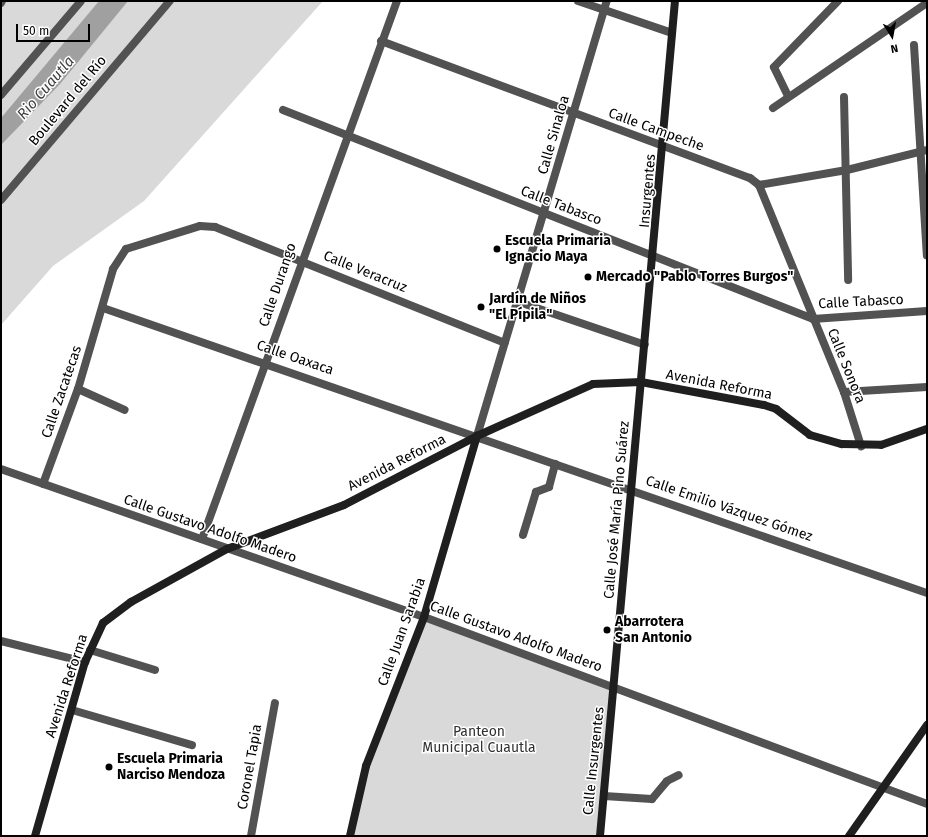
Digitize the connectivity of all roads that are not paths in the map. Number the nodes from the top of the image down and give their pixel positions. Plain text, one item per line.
1 (81, 1) edge
2 (170, 1) edge
3 (396, 1) edge
4 (578, 1) edge
5 (607, 1) edge
6 (675, 1) edge
7 (838, 1) edge
8 (927, 3) edge
9 (604, 10) junction
10 (672, 33) junction
11 (381, 41) junction
12 (914, 45) dead end
13 (1, 95) edge
14 (788, 96) junction
15 (844, 97) dead end
16 (773, 108) dead end
17 (283, 110) dead end
18 (574, 113) junction
19 (347, 135) junction
20 (664, 148) junction
21 (924, 150) edge
22 (847, 170) junction
23 (759, 185) junction
24 (1, 200) edge
25 (545, 214) junction
26 (215, 227) joint
27 (655, 255) junction
28 (927, 256) edge
29 (300, 260) junction
30 (848, 280) dead end
31 (516, 301) junction
32 (103, 308) junction
33 (927, 311) edge
34 (812, 319) junction
35 (505, 343) junction
36 (645, 345) junction
37 (265, 362) junction
38 (641, 382) junction
39 (927, 387) edge
40 (78, 389) junction
41 (844, 392) junction
42 (125, 410) dead end
43 (927, 429) edge
44 (477, 436) junction
45 (861, 446) junction
46 (555, 464) junction
47 (1, 469) edge
48 (44, 484) junction
49 (632, 488) junction
50 (523, 534) dead end
51 (202, 539) junction
52 (227, 549) junction
53 (927, 593) edge
54 (424, 617) junction
55 (1, 641) edge
56 (90, 650) junction
57 (85, 662) junction
58 (155, 670) dead end
59 (614, 688) junction
60 (275, 703) dead end
61 (72, 710) junction
62 (927, 725) edge
63 (192, 745) dead end
64 (679, 775) dead end
65 (883, 789) junction
66 (604, 796) junction
67 (927, 804) edge
68 (35, 836) edge
69 (251, 836) edge
70 (350, 836) edge
71 (600, 836) edge
72 (849, 836) edge

1 - 13 street
2 - 24 street, Boulevard del Río
3 - 11 street, Calle Durango
4 - 9 street
5 - 9 street, Calle Sinaloa
6 - 10 street, Insurgentes
7 - 14 street
8 - 14 street
9 - 10 street
9 - 18 street, Calle Sinaloa
10 - 20 street, Insurgentes
11 - 18 street, Calle Campeche
11 - 19 street, Calle Durango
12 - 21 street
14 - 16 street
15 - 22 street
17 - 19 street, Calle Tabasco
18 - 20 street, Calle Campeche
18 - 25 street, Calle Sinaloa
19 - 25 street, Calle Tabasco
19 - 29 street, Calle Durango
20 - 23 street, Calle Campeche
20 - 27 street, Insurgentes
21 - 22 street
21 - 28 street
22 - 23 street
22 - 30 street
23 - 34 street, Calle Sonora
25 - 27 street, Calle Tabasco
25 - 31 street, Calle Sinaloa
26 - 29 street, Calle Veracruz
26 - 32 street, Calle Zacatecas
27 - 34 street, Calle Tabasco
27 - 36 street, Insurgentes
29 - 35 street, Calle Veracruz
29 - 37 street, Calle Durango
31 - 35 street, Calle Sinaloa
31 - 36 street
32 - 37 street, Calle Oaxaca
32 - 40 street, Calle Zacatecas
33 - 34 street, Calle Tabasco
34 - 41 street, Calle Sonora
35 - 44 street, Calle Sinaloa
36 - 38 street, Insurgentes
37 - 44 street, Calle Oaxaca
37 - 51 street, Calle Durango
38 - 44 street, Avenida Reforma
38 - 45 street, Avenida Reforma
38 - 49 street, Calle José María Pino Suárez
39 - 41 street
40 - 42 street
40 - 48 street, Calle Zacatecas
41 - 45 street, Calle Sonora
43 - 45 street, Avenida Reforma
44 - 46 street, Calle Emilio Vázquez Gómez
44 - 52 street, Avenida Reforma
44 - 54 street, Calle Juan Sarabia
46 - 49 street, Calle Emilio Vázquez Gómez
46 - 50 street
47 - 48 street, Calle Gustavo Adolfo Madero
48 - 51 street, Calle Gustavo Adolfo Madero
49 - 53 street, Calle Emilio Vázquez Gómez
49 - 59 street, Calle José María Pino Suárez
51 - 52 street, Calle Gustavo Adolfo Madero
52 - 54 street, Calle Gustavo Adolfo Madero
52 - 56 street, Avenida Reforma
54 - 59 street, Calle Gustavo Adolfo Madero
54 - 70 street, Calle Juan Sarabia
55 - 57 street
56 - 57 street, Avenida Reforma
56 - 58 street
57 - 61 street, Avenida Reforma
59 - 65 street, Calle Gustavo Adolfo Madero
59 - 66 street, Calle Insurgentes
60 - 69 street, Coronel Tapia
61 - 63 street
61 - 68 street, Avenida Reforma
62 - 65 street
64 - 66 street
65 - 67 street, Calle Gustavo Adolfo Madero
65 - 72 street
66 - 71 street, Calle Insurgentes

